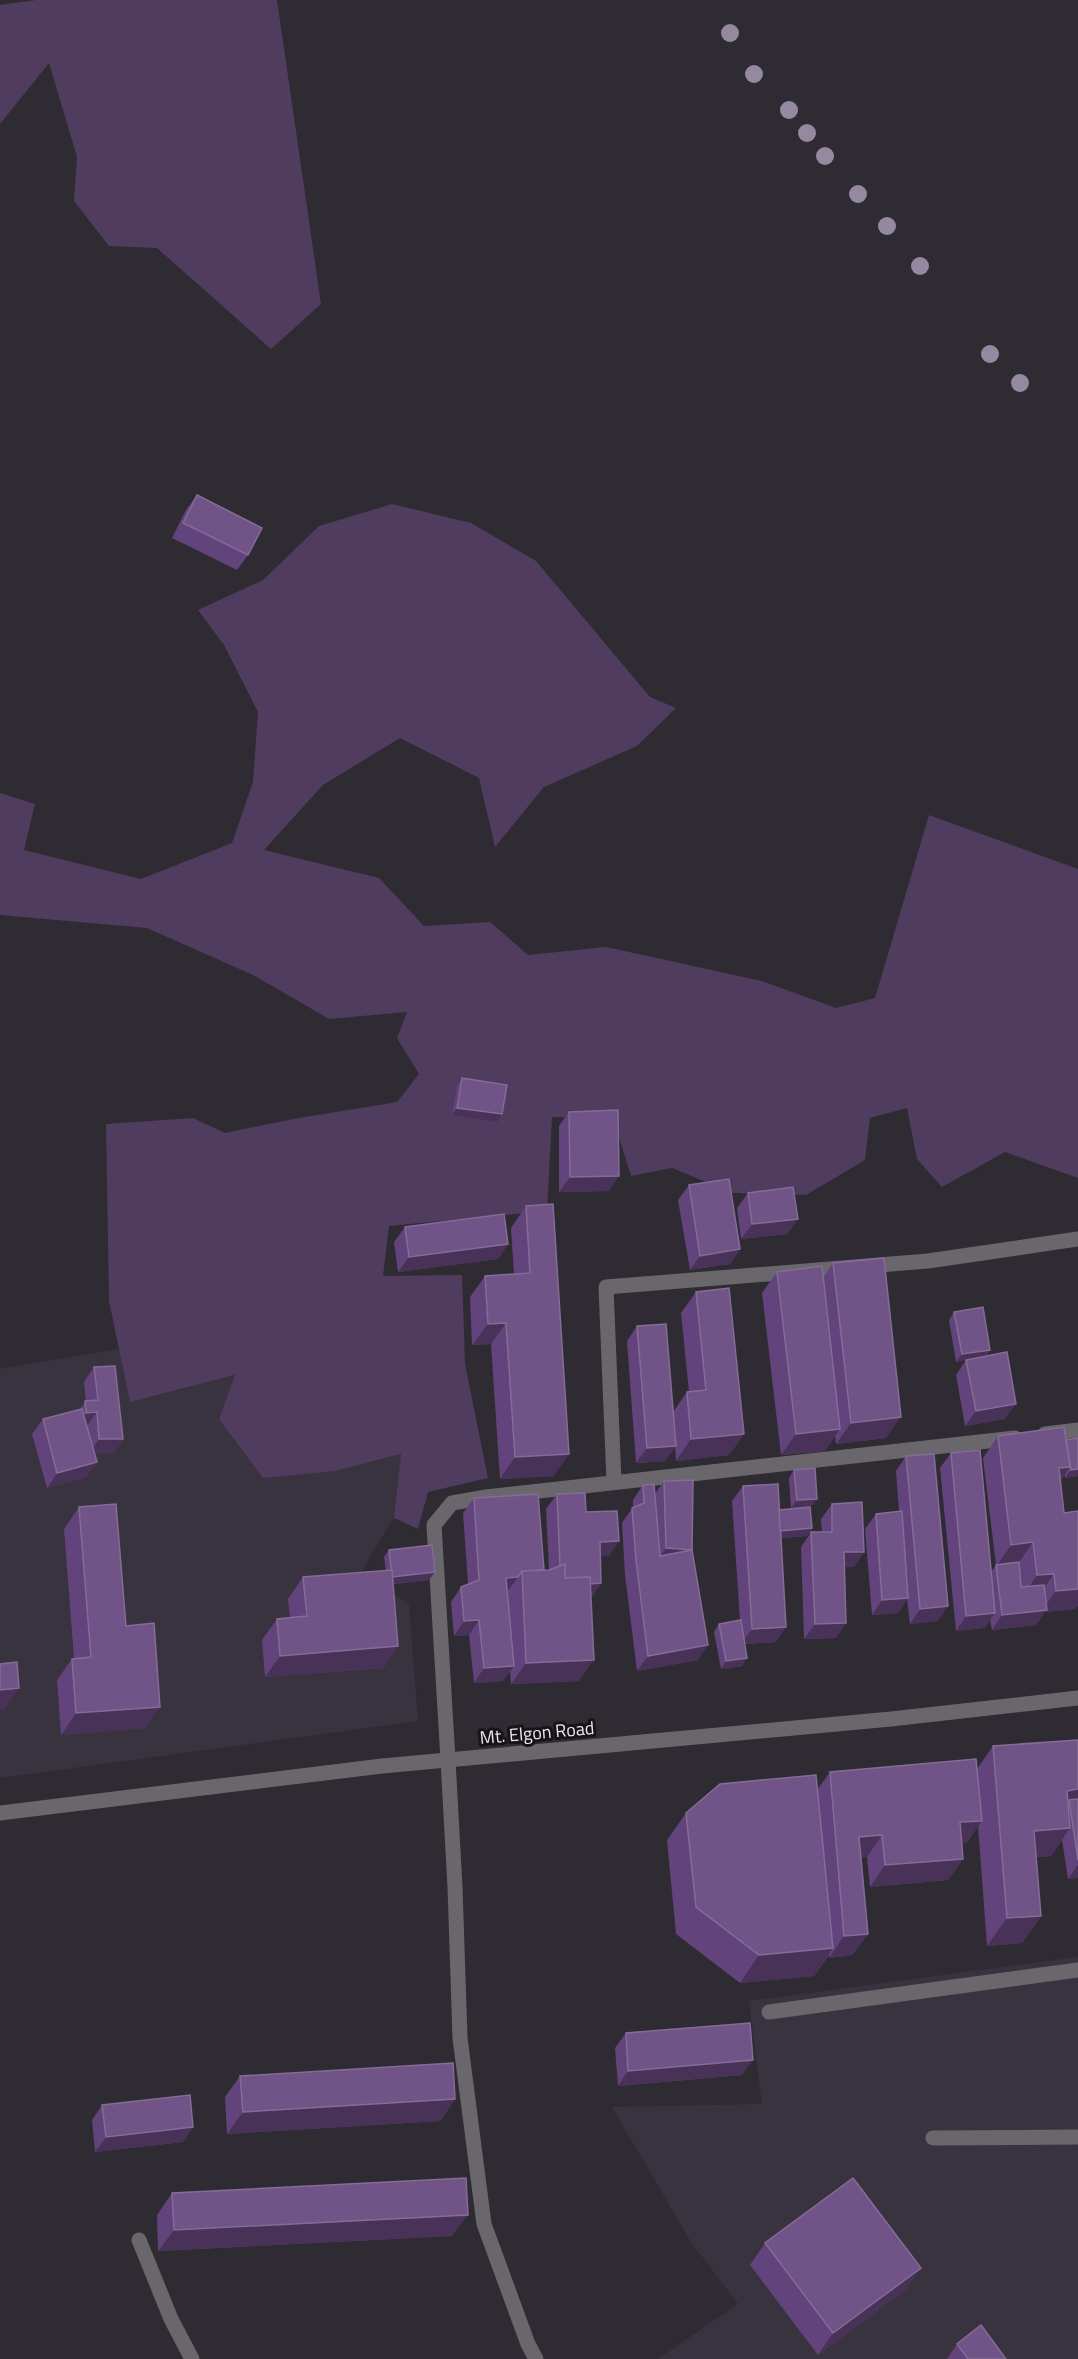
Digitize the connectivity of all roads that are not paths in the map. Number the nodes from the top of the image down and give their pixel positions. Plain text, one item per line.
1 (1078, 1239) edge
2 (1078, 1430) edge
3 (614, 1482) junction
4 (1078, 1698) edge
5 (448, 1760) junction
6 (0, 1812) edge
7 (1078, 1970) edge
8 (769, 2012) dead end
9 (1078, 2137) edge
10 (933, 2138) dead end
11 (139, 2240) dead end
12 (192, 2359) edge
13 (536, 2359) edge

1 - 3 street
2 - 3 street
3 - 5 street
4 - 5 street, Mt. Elgon Road
5 - 6 street, Mt. Elgon Road
5 - 13 street
7 - 8 street
9 - 10 street
11 - 12 street

